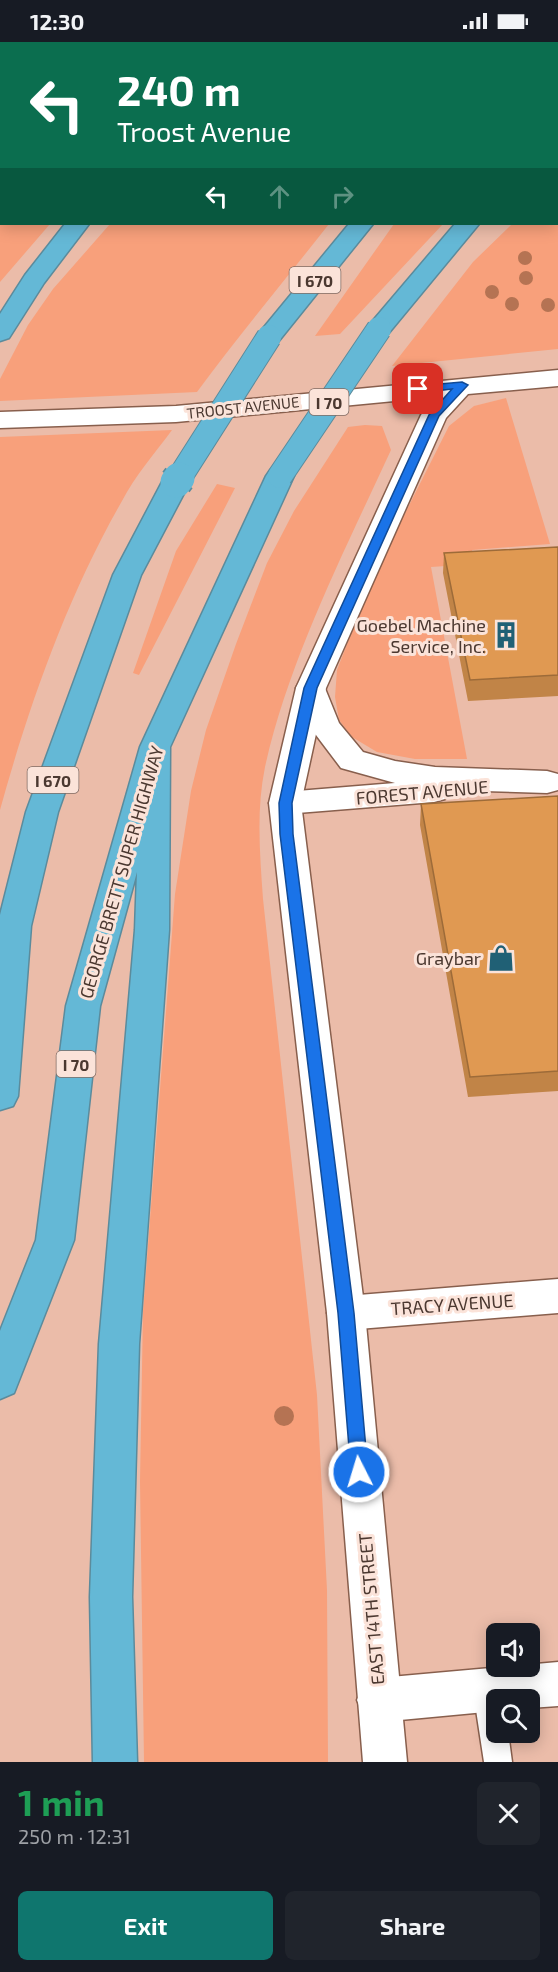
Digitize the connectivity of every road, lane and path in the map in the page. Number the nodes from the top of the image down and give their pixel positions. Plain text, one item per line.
1 (76, 225) edge
2 (360, 225) edge
3 (466, 225) edge
4 (0, 333) edge
5 (558, 378) edge
6 (462, 385) junction
7 (0, 420) edge
8 (311, 688) junction
9 (155, 747) junction
10 (552, 781) edge
11 (285, 803) junction
12 (0, 1096) edge
13 (558, 1296) edge
14 (346, 1313) junction
15 (0, 1381) edge
16 (558, 1684) edge
17 (499, 1689) edge
18 (486, 1690) edge
19 (379, 1700) junction
20 (495, 1743) edge
21 (115, 1762) edge
22 (385, 1762) edge
23 (498, 1762) edge

1 - 4 highway
2 - 12 highway, I 670, bridge
3 - 9 highway, GEORGE BRETT SUPER HIGHWAY / I 70, bridge
5 - 6 street, TROOST AVENUE
6 - 7 street, TROOST AVENUE
6 - 8 street, EAST 14TH STREET
8 - 10 street
8 - 11 street, EAST 14TH STREET
9 - 15 highway, GEORGE BRETT SUPER HIGHWAY / I 70
9 - 21 highway
10 - 11 street, FOREST AVENUE
11 - 14 street, EAST 14TH STREET
13 - 14 street, TRACY AVENUE
14 - 19 street, EAST 14TH STREET
16 - 17 street
18 - 19 street
19 - 22 street, EAST 14TH STREET
20 - 23 lane

